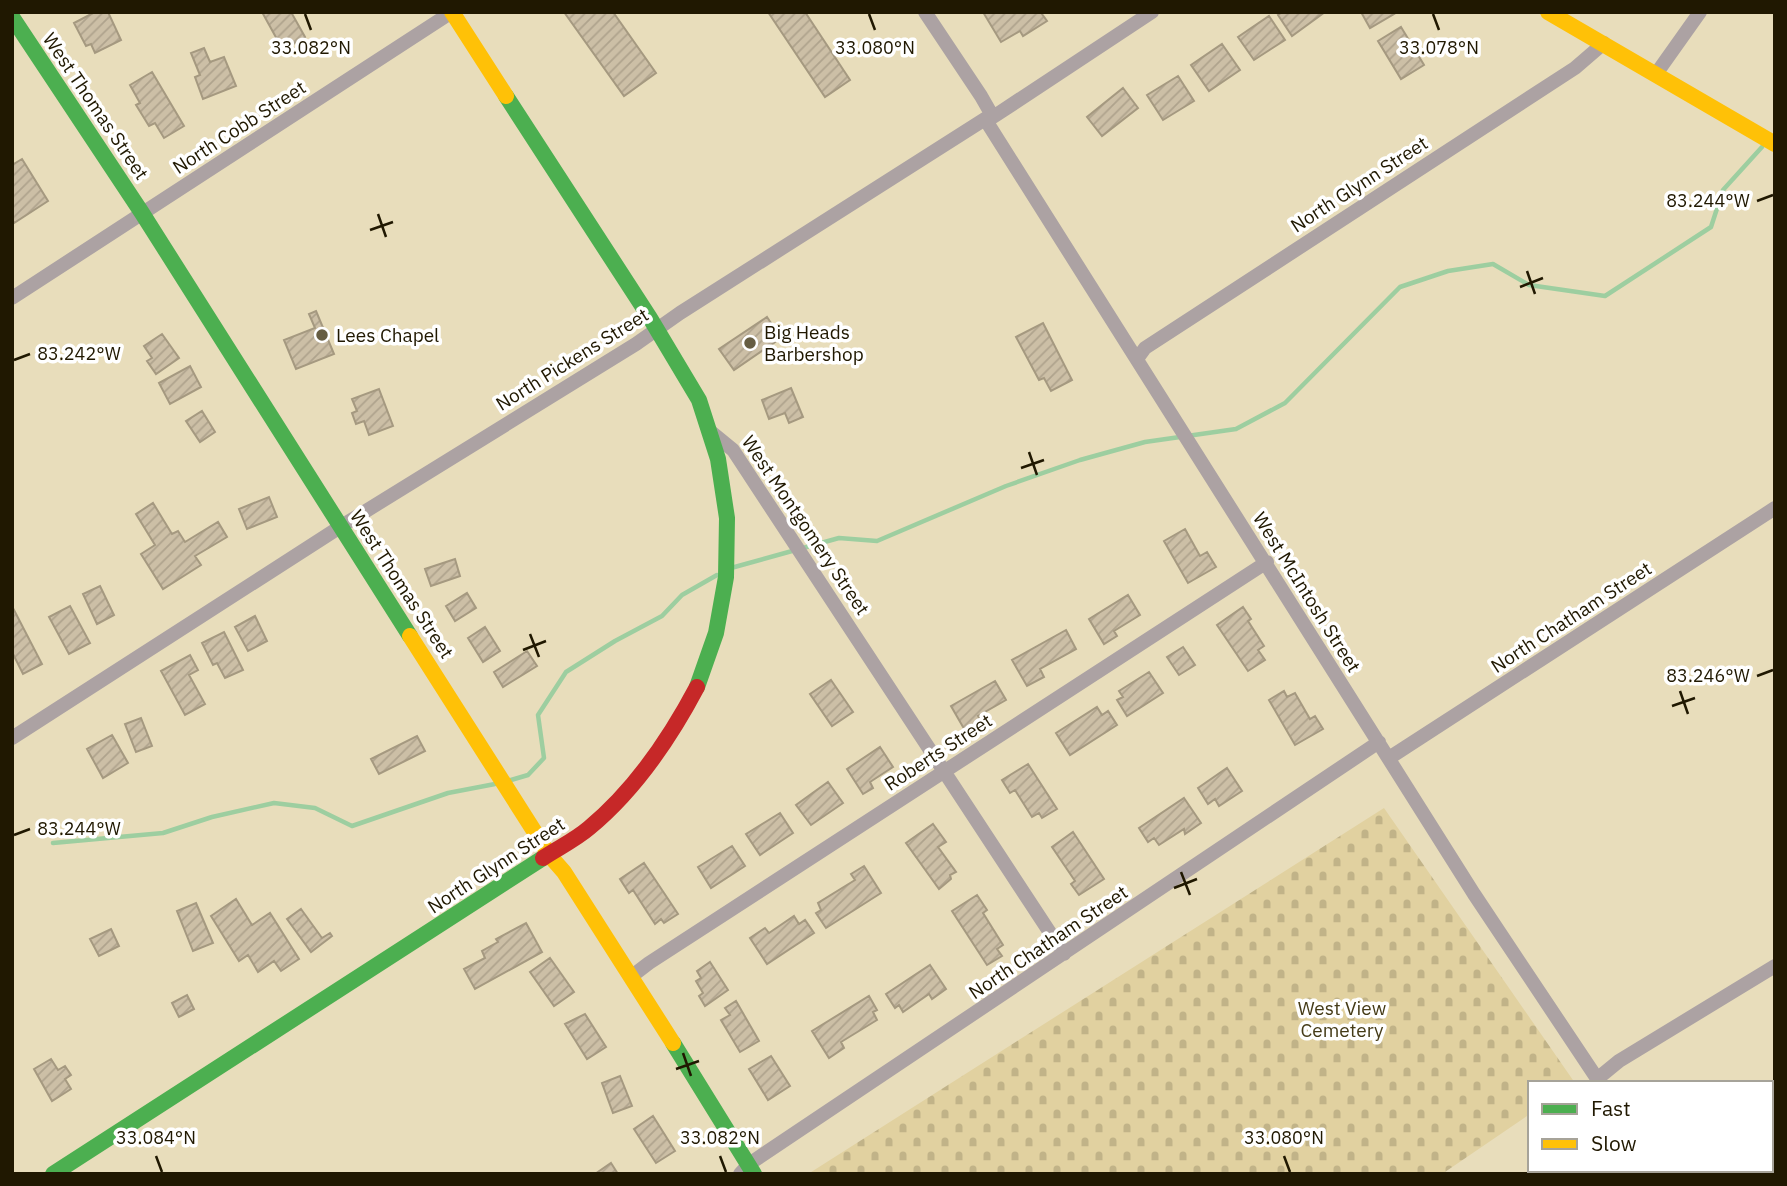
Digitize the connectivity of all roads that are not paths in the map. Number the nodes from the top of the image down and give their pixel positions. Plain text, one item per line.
1 (452, 12) edge
2 (925, 12) edge
3 (1152, 12) edge
4 (1548, 12) edge
5 (1700, 12) edge
6 (12, 17) edge
7 (1604, 43) junction
8 (1656, 74) junction
9 (989, 118) junction
10 (1775, 144) edge
11 (142, 213) junction
12 (12, 298) edge
13 (658, 329) junction
14 (1137, 359) junction
15 (710, 432) junction
16 (1775, 508) edge
17 (340, 527) junction
18 (1266, 562) junction
19 (12, 738) edge
20 (1379, 742) junction
21 (1389, 758) junction
22 (944, 771) junction
23 (550, 856) junction
24 (1064, 954) junction
25 (1775, 966) edge
26 (632, 976) junction
27 (1599, 1081) edge
28 (748, 1171) edge
29 (53, 1174) edge

1 - 11 street, North Cobb Street
1 - 13 main road, West Montgomery Street
2 - 9 street, West McIntosh Street
3 - 9 street, North Pickens Street
4 - 7 main road
5 - 8 street
6 - 11 main road, West Thomas Street
7 - 8 main road
7 - 14 street, North Glynn Street
8 - 10 main road
9 - 13 street, North Pickens Street
9 - 14 street, West McIntosh Street
11 - 12 street, North Cobb Street
11 - 17 main road, West Thomas Street
13 - 15 main road, West Montgomery Street
13 - 17 street, North Pickens Street
14 - 18 street, West McIntosh Street
15 - 22 street, West Montgomery Street
15 - 23 main road, North Glynn Street
16 - 21 street, North Chatham Street
17 - 19 street, North Pickens Street
17 - 23 main road, West Thomas Street
18 - 20 street, West McIntosh Street
18 - 22 street, Roberts Street
20 - 21 street, West McIntosh Street
20 - 24 street, North Chatham Street
21 - 27 street, West McIntosh Street
22 - 24 street, West Montgomery Street
22 - 26 street, Roberts Street
23 - 26 main road, West Thomas Street
23 - 29 main road, North Glynn Street
24 - 28 street, North Chatham Street
25 - 27 street
26 - 28 main road, West Thomas Street

